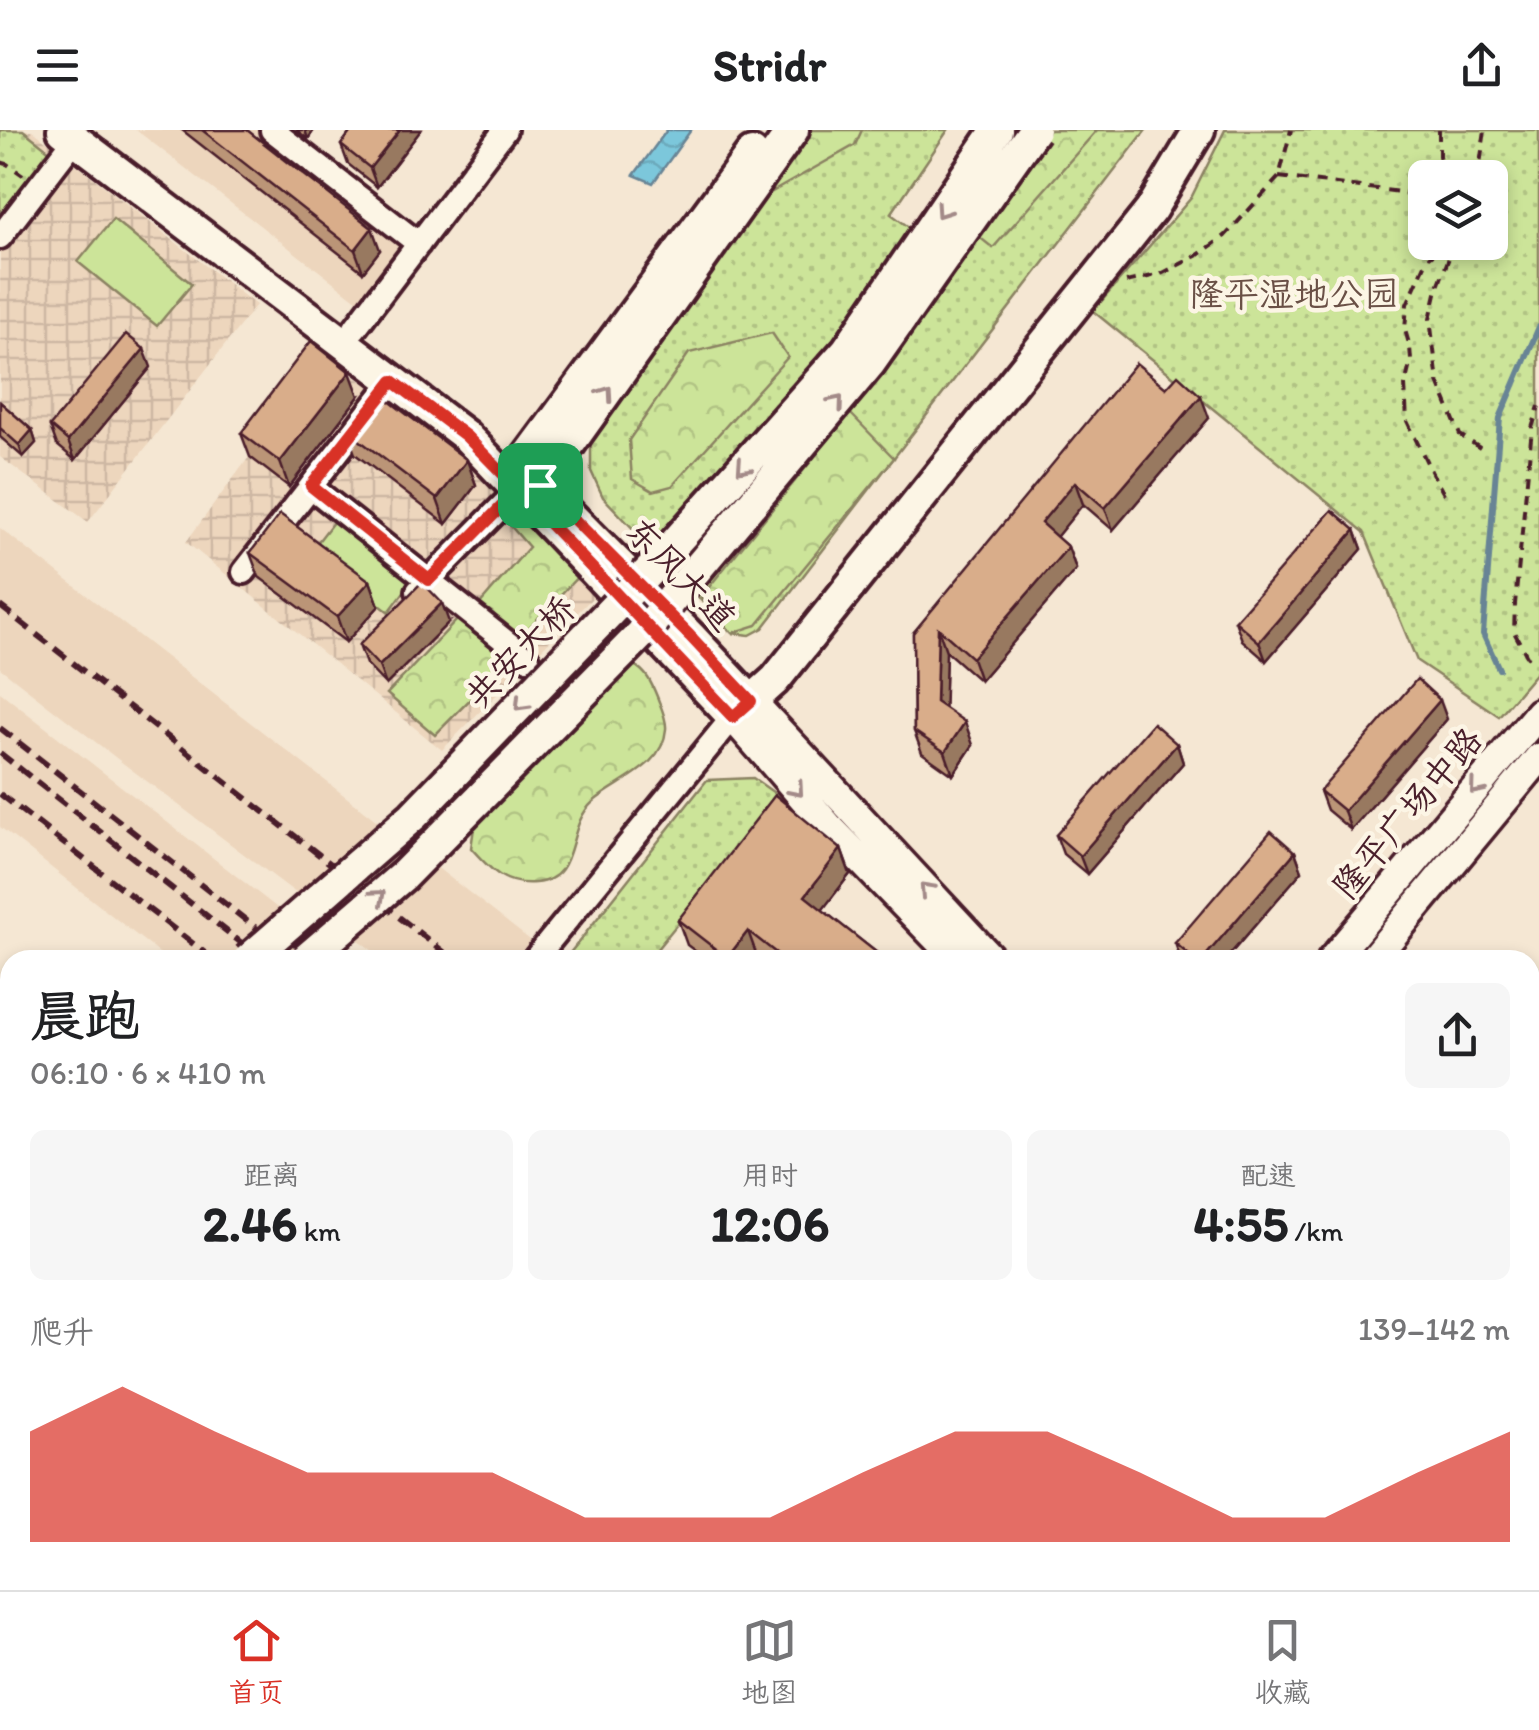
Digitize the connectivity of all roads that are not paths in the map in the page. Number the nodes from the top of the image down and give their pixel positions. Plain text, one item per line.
1 (272, 130) edge
2 (505, 130) edge
3 (768, 130) edge
4 (793, 130) edge
5 (997, 130) edge
6 (1034, 130) edge
7 (1181, 130) edge
8 (1200, 130) edge
9 (77, 133) edge
10 (0, 236) edge
11 (418, 244) junction
12 (355, 328) junction
13 (393, 381) junction
14 (524, 485) junction
15 (311, 486) junction
16 (244, 572) dead end
17 (429, 580) junction
18 (404, 604) edge
19 (528, 659) dead end
20 (743, 704) junction
21 (1539, 714) edge
22 (1539, 758) edge
23 (259, 950) edge
24 (317, 950) edge
25 (542, 950) edge
26 (948, 950) edge
27 (982, 950) edge
28 (1340, 950) edge
29 (1380, 950) edge

1 - 11 street
2 - 11 street
3 - 14 main road
14 -> 4 main road
5 -> 23 main road, 共安大桥, bridge
24 -> 6 main road, 共安大桥, bridge
7 - 20 main road
8 - 20 main road
9 - 10 street
9 - 12 main road
9 - 13 main road
11 - 12 street
12 - 14 main road
13 - 14 main road
13 - 15 street
14 - 17 street
14 - 20 main road
15 - 16 street
15 - 17 street
17 - 18 street
17 - 19 street
20 - 25 street
20 -> 26 street
27 -> 20 street
21 -> 28 street, 隆平广场中路
22 - 29 street, 隆平广场中路

